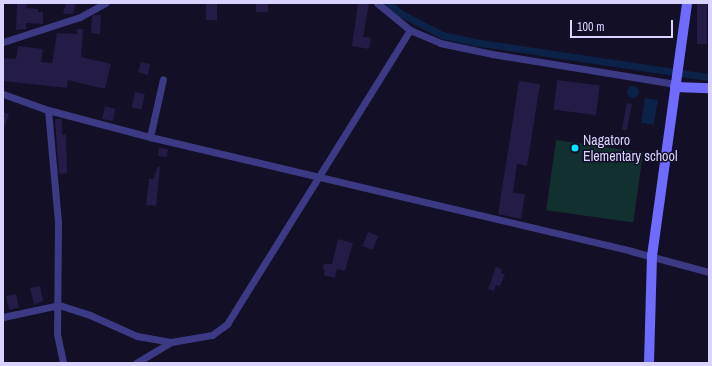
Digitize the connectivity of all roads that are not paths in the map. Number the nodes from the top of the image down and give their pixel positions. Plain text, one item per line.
1 (105, 3) edge
2 (377, 3) edge
3 (687, 3) edge
4 (410, 30) junction
5 (3, 42) edge
6 (163, 79) dead end
7 (676, 84) junction
8 (709, 88) edge
9 (3, 94) edge
10 (48, 110) junction
11 (150, 137) junction
12 (317, 176) junction
13 (652, 256) junction
14 (709, 272) edge
15 (59, 305) junction
16 (3, 317) edge
17 (171, 342) junction
18 (63, 363) edge
19 (136, 363) edge
20 (649, 363) edge

1 - 5 street
2 - 4 street
3 - 7 street
4 - 7 street
4 - 12 street
6 - 11 street
7 - 8 street
7 - 13 street
9 - 10 street
10 - 11 street
10 - 15 street
11 - 12 street
12 - 13 street
12 - 17 street
13 - 14 street
13 - 20 street
15 - 16 street
15 - 17 street
15 - 18 street
17 - 19 street

